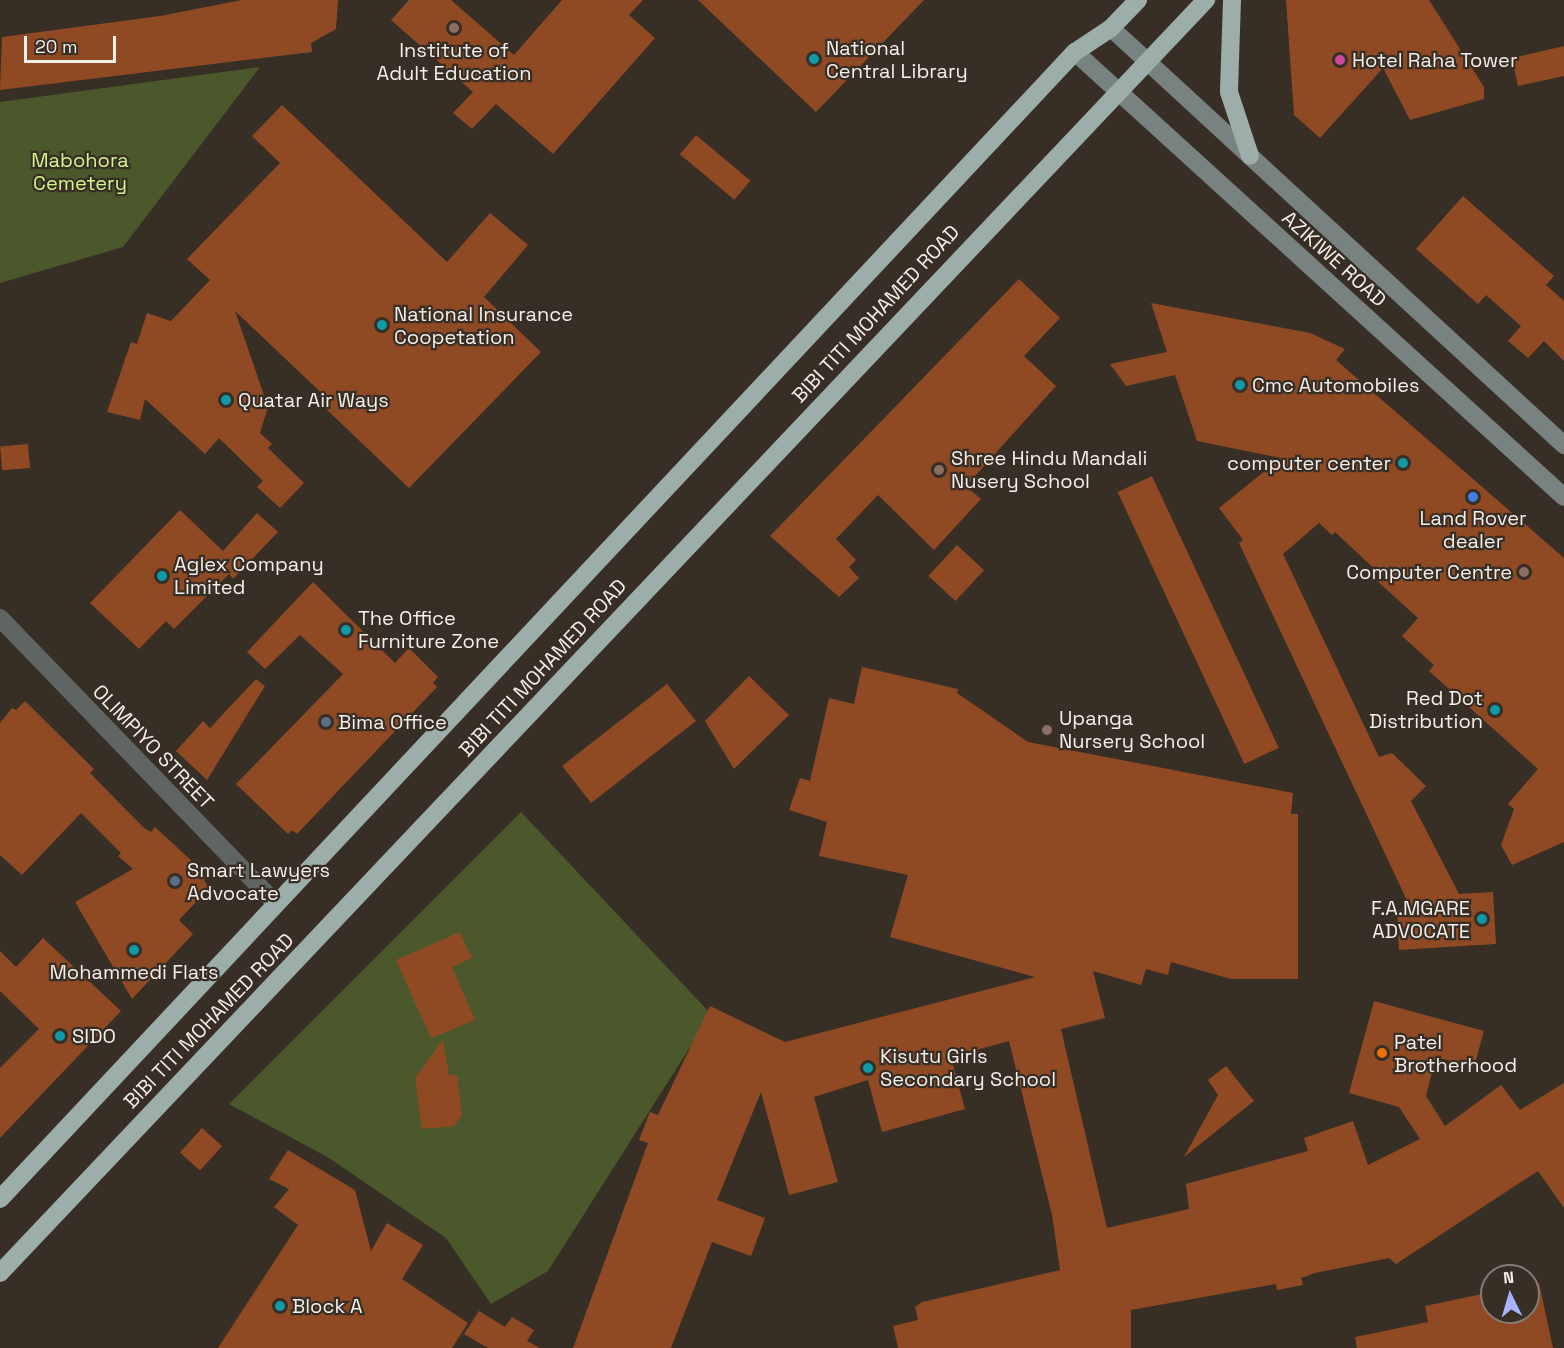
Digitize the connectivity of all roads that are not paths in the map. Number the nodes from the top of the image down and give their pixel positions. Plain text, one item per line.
1 (1138, 0) edge
2 (1206, 0) edge
3 (1232, 0) edge
4 (1111, 28) junction
5 (1075, 52) junction
6 (1146, 61) junction
7 (1117, 92) junction
8 (1250, 156) junction
9 (1564, 445) edge
10 (1564, 497) edge
11 (0, 618) edge
12 (276, 904) junction
13 (0, 1199) edge
14 (0, 1273) edge

1 - 4 highway
2 - 6 highway
3 - 8 highway
4 - 5 highway, BIBI TITI MOHAMED ROAD
4 - 6 street, AZIKIWE ROAD
5 - 7 street, AZIKIWE ROAD
5 - 12 highway, BIBI TITI MOHAMED ROAD
6 - 7 highway, BIBI TITI MOHAMED ROAD
6 - 8 street, AZIKIWE ROAD
7 - 10 street, AZIKIWE ROAD
7 - 14 highway, BIBI TITI MOHAMED ROAD
8 - 9 street, AZIKIWE ROAD
11 - 12 street, OLIMPIYO STREET
12 - 13 highway, BIBI TITI MOHAMED ROAD

